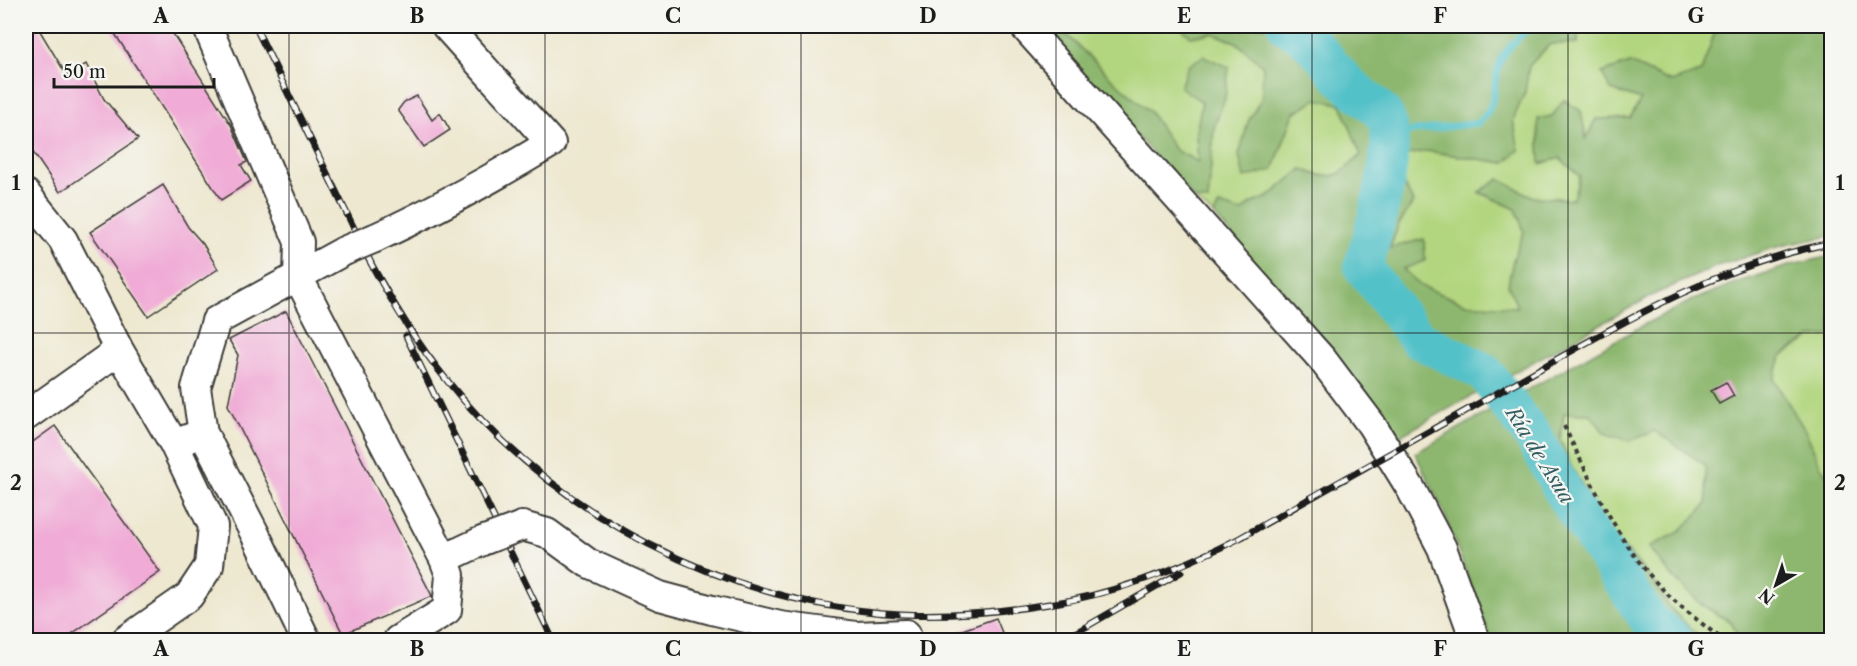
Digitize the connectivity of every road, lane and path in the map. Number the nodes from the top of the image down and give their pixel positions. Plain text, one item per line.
1 (207, 26) edge
2 (446, 26) edge
3 (1024, 26) edge
4 (26, 194) edge
5 (298, 278) junction
6 (119, 350) junction
7 (26, 416) edge
8 (1564, 426) dead end
9 (203, 433) junction
10 (174, 444) junction
11 (444, 559) junction
12 (906, 634) dead end
13 (126, 640) edge
14 (306, 640) edge
15 (398, 640) edge
16 (1475, 640) edge
17 (1723, 640) edge

1 - 5 street
2 - 5 street, bridge
3 - 16 street
4 - 6 street
5 - 9 street
5 - 11 street
6 - 7 street
6 - 10 street
8 - 17 path
9 - 10 street
9 - 14 street
10 - 13 street
11 - 12 street, bridge
11 - 15 street

